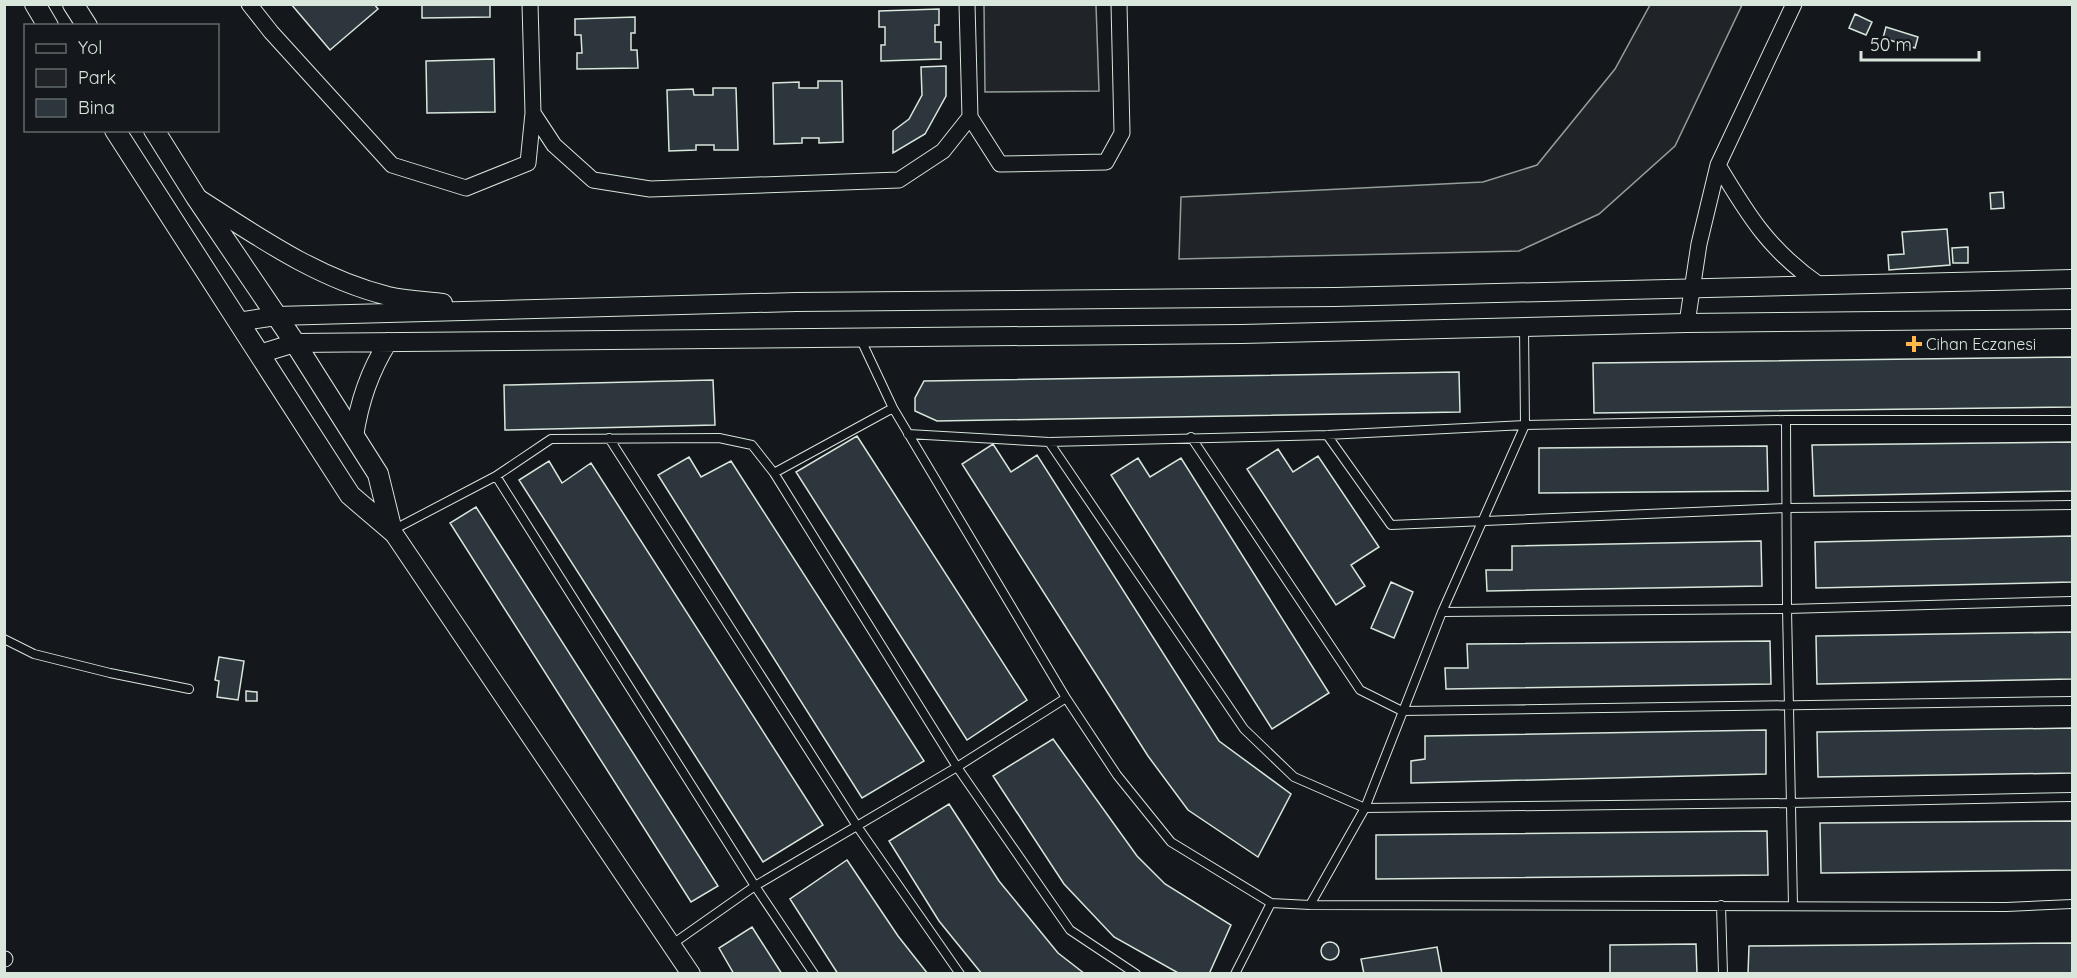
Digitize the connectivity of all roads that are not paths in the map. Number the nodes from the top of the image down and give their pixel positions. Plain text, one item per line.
1 (35, 4) edge
2 (73, 4) edge
3 (249, 4) edge
4 (530, 4) edge
5 (967, 4) edge
6 (1119, 4) edge
7 (1794, 4) edge
8 (47, 24) edge
9 (86, 24) edge
10 (533, 113) junction
11 (970, 117) junction
12 (116, 132) edge
13 (155, 132) edge
14 (1718, 165) junction
15 (196, 197) junction
16 (2073, 279) edge
17 (1821, 286) junction
18 (1692, 289) junction
19 (507, 310) junction
20 (276, 316) junction
21 (2073, 319) edge
22 (238, 322) junction
23 (1687, 323) junction
24 (1524, 327) junction
25 (860, 338) junction
26 (388, 342) junction
27 (295, 343) junction
28 (259, 354) junction
29 (893, 408) junction
30 (1786, 420) junction
31 (2073, 420) edge
32 (1525, 425) junction
33 (908, 434) junction
34 (1327, 435) junction
35 (354, 437) junction
36 (1191, 437) junction
37 (609, 438) junction
38 (1049, 442) junction
39 (774, 472) junction
40 (496, 476) junction
41 (2073, 505) edge
42 (1786, 508) junction
43 (1483, 522) junction
44 (392, 531) junction
45 (2073, 601) edge
46 (1787, 609) junction
47 (1442, 612) junction
48 (4, 639) edge
49 (189, 689) dead end
50 (1066, 698) junction
51 (2073, 701) edge
52 (1788, 706) junction
53 (1402, 711) junction
54 (957, 767) junction
55 (2073, 797) edge
56 (1789, 803) junction
57 (1365, 808) junction
58 (857, 826) junction
59 (756, 886) junction
60 (1271, 903) junction
61 (2073, 904) edge
62 (1310, 905) junction
63 (1721, 905) junction
64 (1793, 905) junction
65 (671, 945) junction
66 (690, 974) edge
67 (814, 974) edge
68 (960, 974) edge
69 (1136, 974) edge
70 (1235, 974) edge
71 (1723, 974) edge

1 - 8 main road
2 - 9 main road
3 - 10 street
4 - 10 street
5 - 11 street
6 - 11 street
7 - 14 street
10 - 11 street
12 - 22 main road
13 - 15 main road
14 - 17 street
14 - 18 street
15 - 19 street
15 - 20 main road
16 - 17 street
17 - 18 street
18 - 19 street
18 - 23 street
19 - 20 street
20 - 22 street
20 - 27 main road
21 - 23 street
22 - 28 main road
23 - 24 street
24 - 25 street
24 - 32 lane
25 - 26 street
25 - 29 lane
26 - 27 street
26 - 35 street
27 - 28 street
27 - 35 main road
28 - 44 main road
29 - 33 lane
29 - 39 lane
30 - 31 lane
30 - 32 lane
30 - 42 lane
32 - 34 lane
32 - 43 lane
33 - 38 lane
33 - 50 lane
34 - 36 lane
34 - 43 lane
35 - 44 main road
36 - 38 lane
36 - 53 lane
37 - 39 lane
37 - 40 lane
37 - 58 lane
38 - 57 lane
39 - 54 lane
40 - 44 lane
40 - 59 lane
41 - 42 lane
42 - 43 lane
42 - 46 lane
43 - 47 lane
44 - 65 street
45 - 46 lane
46 - 47 lane
46 - 52 lane
47 - 53 lane
48 - 49 lane
50 - 54 lane
50 - 60 lane
51 - 52 lane
52 - 53 lane
52 - 56 lane
53 - 57 lane
54 - 58 lane
54 - 69 lane
55 - 56 lane
56 - 57 lane
56 - 64 lane
57 - 62 lane
58 - 59 lane
58 - 68 lane
59 - 65 lane
59 - 67 lane
60 - 62 lane
60 - 70 lane
61 - 64 lane
62 - 63 lane
63 - 64 lane
63 - 71 lane
65 - 66 street

